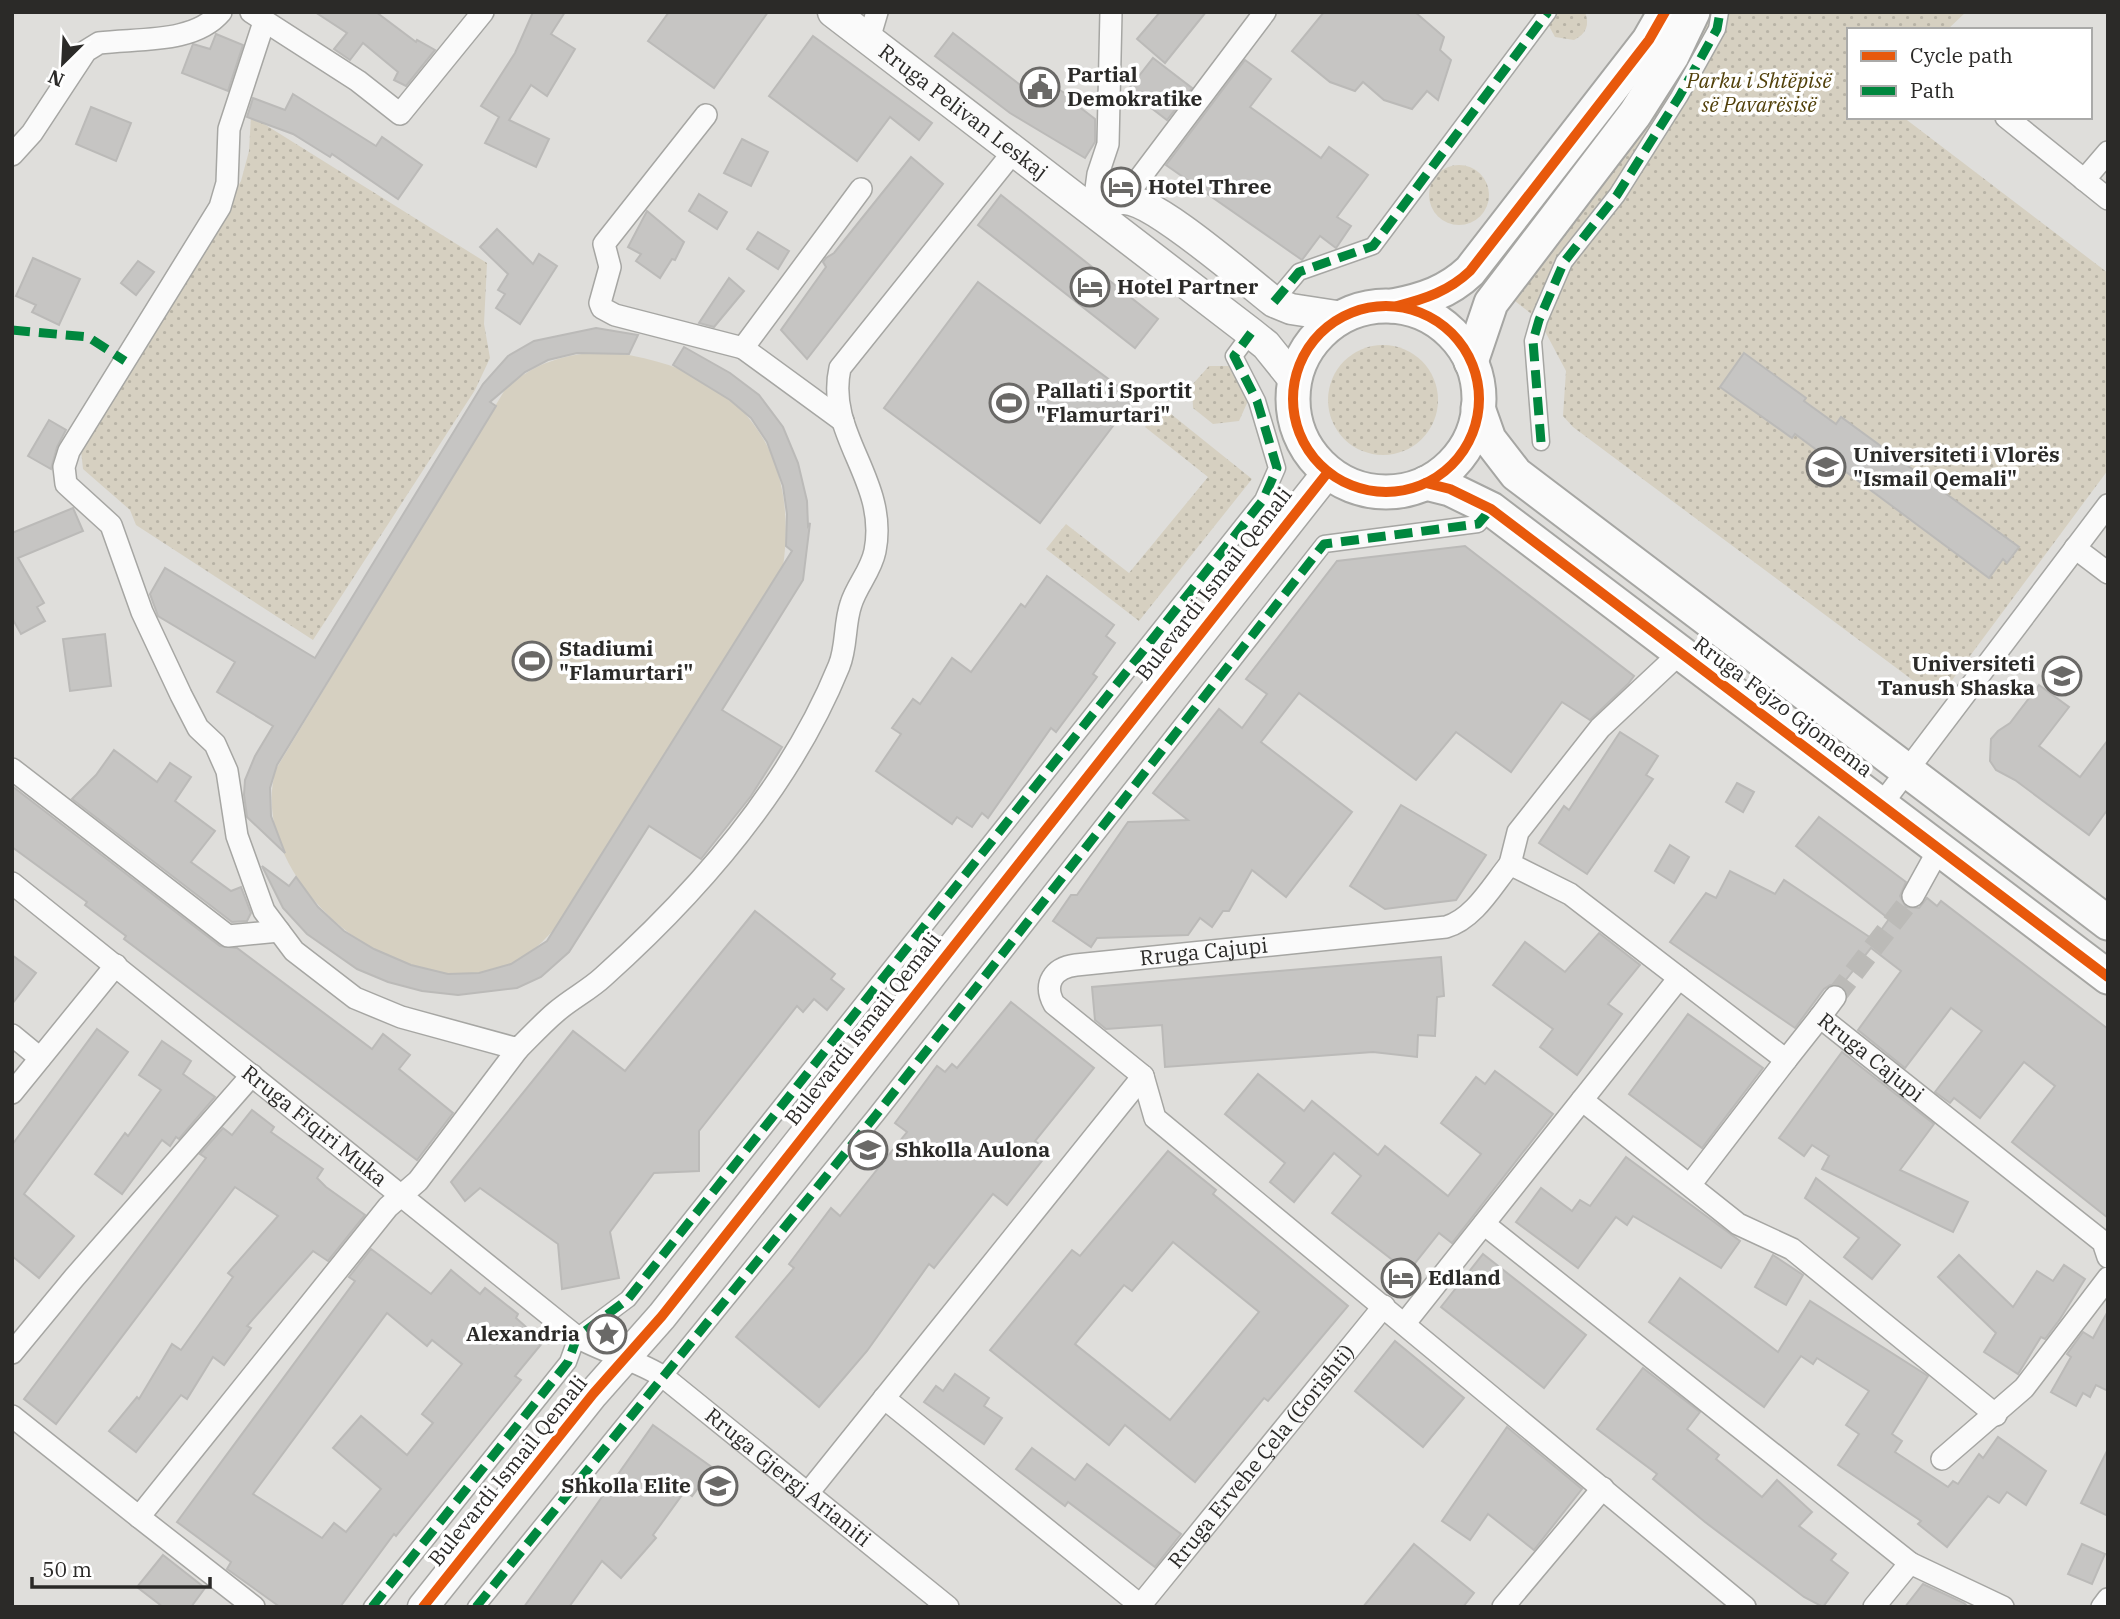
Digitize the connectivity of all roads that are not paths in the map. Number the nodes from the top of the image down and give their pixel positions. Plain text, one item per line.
1 (221, 12) edge
2 (483, 12) edge
3 (833, 12) edge
4 (1111, 12) edge
5 (1265, 12) edge
6 (1548, 12) edge
7 (1665, 12) edge
8 (1693, 12) edge
9 (1720, 12) edge
10 (257, 17) edge
11 (873, 26) edge
12 (706, 115) dead end
13 (2008, 119) edge
14 (1014, 151) junction
15 (2108, 152) edge
16 (12, 155) edge
17 (2084, 180) junction
18 (861, 190) dead end
19 (1124, 199) junction
20 (2108, 199) edge
21 (1093, 211) junction
22 (1274, 302) junction
23 (1393, 306) junction
24 (1343, 317) junction
25 (1251, 332) junction
26 (743, 348) junction
27 (1471, 362) junction
28 (1295, 381) junction
29 (1478, 408) junction
30 (843, 421) junction
31 (1541, 442) dead end
32 (1328, 471) junction
33 (1426, 483) junction
34 (2108, 505) edge
35 (1491, 509) junction
36 (2075, 548) junction
37 (2108, 573) edge
38 (1680, 653) junction
39 (12, 769) edge
40 (1906, 770) junction
41 (1881, 805) junction
42 (1939, 849) junction
43 (1510, 863) junction
44 (12, 883) edge
45 (1913, 896) tunnel mouth
46 (2108, 923) edge
47 (278, 931) junction
48 (116, 965) junction
49 (2108, 977) edge
50 (1679, 978) junction
51 (1835, 997) tunnel mouth
52 (1820, 1017) junction
53 (12, 1035) edge
54 (518, 1049) junction
55 (40, 1058) junction
56 (1786, 1060) junction
57 (252, 1075) junction
58 (1143, 1076) junction
59 (12, 1093) edge
60 (1128, 1095) junction
61 (1582, 1100) junction
62 (1156, 1118) junction
63 (1690, 1185) junction
64 (402, 1194) junction
65 (1484, 1224) junction
66 (2106, 1245) edge
67 (2108, 1278) edge
68 (1384, 1306) junction
69 (1405, 1323) junction
70 (577, 1337) junction
71 (12, 1353) edge
72 (623, 1358) junction
73 (665, 1378) junction
74 (884, 1398) junction
75 (1996, 1415) junction
76 (12, 1416) edge
77 (1942, 1459) dead end
78 (1603, 1488) junction
79 (808, 1493) junction
80 (139, 1517) junction
81 (1910, 1563) junction
82 (2108, 1599) edge
83 (1139, 1606) edge
84 (254, 1607) edge
85 (372, 1607) edge
86 (423, 1607) edge
87 (476, 1607) edge
88 (948, 1607) edge
89 (1503, 1607) edge
90 (1745, 1607) edge
91 (1874, 1607) edge
92 (2003, 1607) edge
93 (2102, 1607) edge

1 - 16 street
2 - 10 street
3 - 11 main road, Rruga Pelivan Leskaj
4 - 21 street
5 - 19 street
6 - 22 street
7 - 23 main road
8 - 27 main road
9 - 31 street
10 - 47 street
11 - 14 main road, Rruga Pelivan Leskaj
12 - 26 street
13 - 17 street
14 - 21 main road, Rruga Pelivan Leskaj
14 - 30 street
15 - 17 street
17 - 20 street
18 - 26 street
19 - 21 main road
19 - 22 main road
21 - 25 main road, Rruga Pelivan Leskaj
22 - 24 main road
23 - 24 main road
23 - 27 main road
24 - 28 main road
25 - 28 main road, Rruga Pelivan Leskaj
25 - 70 street, Bulevardi Ismail Qemali
26 - 30 street
27 - 29 main road
28 - 32 main road
29 - 33 main road
29 - 40 main road, Rruga Fejzo Gjomema
30 - 54 street
32 - 33 main road
32 - 72 main road, Bulevardi Ismail Qemali
33 - 35 main road, Rruga Fejzo Gjomema
34 - 36 street
35 - 38 main road, Rruga Fejzo Gjomema
35 - 73 street
36 - 37 street
36 - 40 street
38 - 41 main road, Rruga Fejzo Gjomema
38 - 43 street
39 - 47 street
40 - 41 street
40 - 46 main road, Rruga Fejzo Gjomema
41 - 42 main road, Rruga Fejzo Gjomema
42 - 45 street
42 - 49 main road, Rruga Fejzo Gjomema
43 - 50 street
43 - 58 street, Rruga Cajupi
44 - 48 street, Rruga Fiqiri Muka
47 - 54 street
48 - 55 street
48 - 57 street, Rruga Fiqiri Muka
50 - 56 street
50 - 61 street
51 - 52 street
52 - 56 street, Rruga Cajupi
52 - 66 street, Rruga Cajupi
53 - 55 street
54 - 64 street
55 - 59 street
56 - 63 street, Rruga Cajupi
57 - 64 street, Rruga Fiqiri Muka
57 - 71 street
58 - 60 street
58 - 62 street
60 - 62 street
60 - 74 street
61 - 63 street
61 - 65 street
62 - 68 street
63 - 75 street
64 - 70 street, Rruga Fiqiri Muka
64 - 80 street
65 - 69 street
65 - 81 street
67 - 75 street
68 - 69 street
68 - 83 street, Rruga Ervehe Çela (Gorishti)
69 - 78 street
70 - 72 street, Rruga Fiqiri Muka
70 - 85 street, Bulevardi Ismail Qemali
72 - 73 street, Rruga Gjergj Arianiti
72 - 86 main road, Bulevardi Ismail Qemali
73 - 79 street, Rruga Gjergj Arianiti
73 - 87 street
74 - 79 street
74 - 83 street
75 - 77 street
76 - 80 street
78 - 89 street
78 - 90 street
79 - 88 street, Rruga Gjergj Arianiti
80 - 84 street
81 - 91 street
81 - 92 street
82 - 93 street

